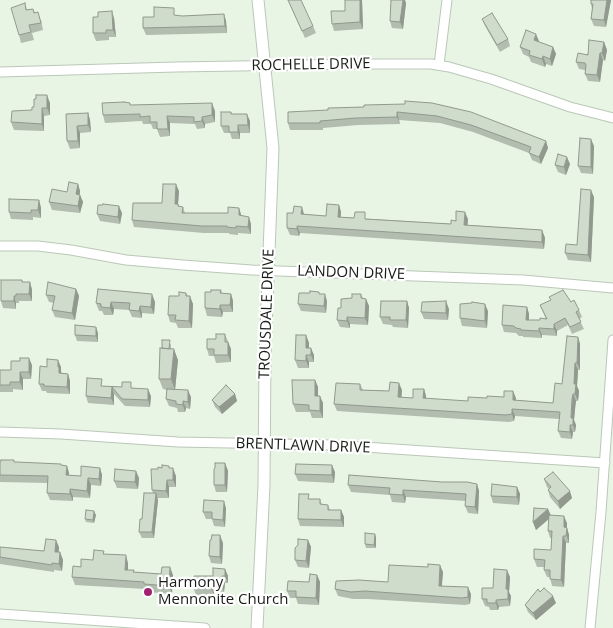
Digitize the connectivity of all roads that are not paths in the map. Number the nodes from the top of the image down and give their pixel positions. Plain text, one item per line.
1 (258, 0) edge
2 (448, 0) edge
3 (439, 65) junction
4 (266, 66) junction
5 (0, 72) edge
6 (613, 118) edge
7 (0, 246) edge
8 (268, 270) junction
9 (613, 288) edge
10 (613, 340) edge
11 (612, 387) edge
12 (0, 432) edge
13 (265, 444) junction
14 (605, 463) junction
15 (0, 614) edge
16 (205, 628) edge
17 (257, 628) edge
18 (590, 628) edge

1 - 4 street, TROUSDALE DRIVE
2 - 3 street
3 - 4 street, ROCHELLE DRIVE
3 - 6 street, ROCHELLE DRIVE
4 - 5 street, ROCHELLE DRIVE
4 - 8 street, TROUSDALE DRIVE
7 - 8 street, LANDON DRIVE
8 - 9 street, LANDON DRIVE
8 - 13 street, TROUSDALE DRIVE
10 - 11 street
11 - 14 street
12 - 13 street, BRENTLAWN DRIVE
13 - 14 street, BRENTLAWN DRIVE
13 - 17 street, TROUSDALE DRIVE
14 - 18 street
15 - 16 street

